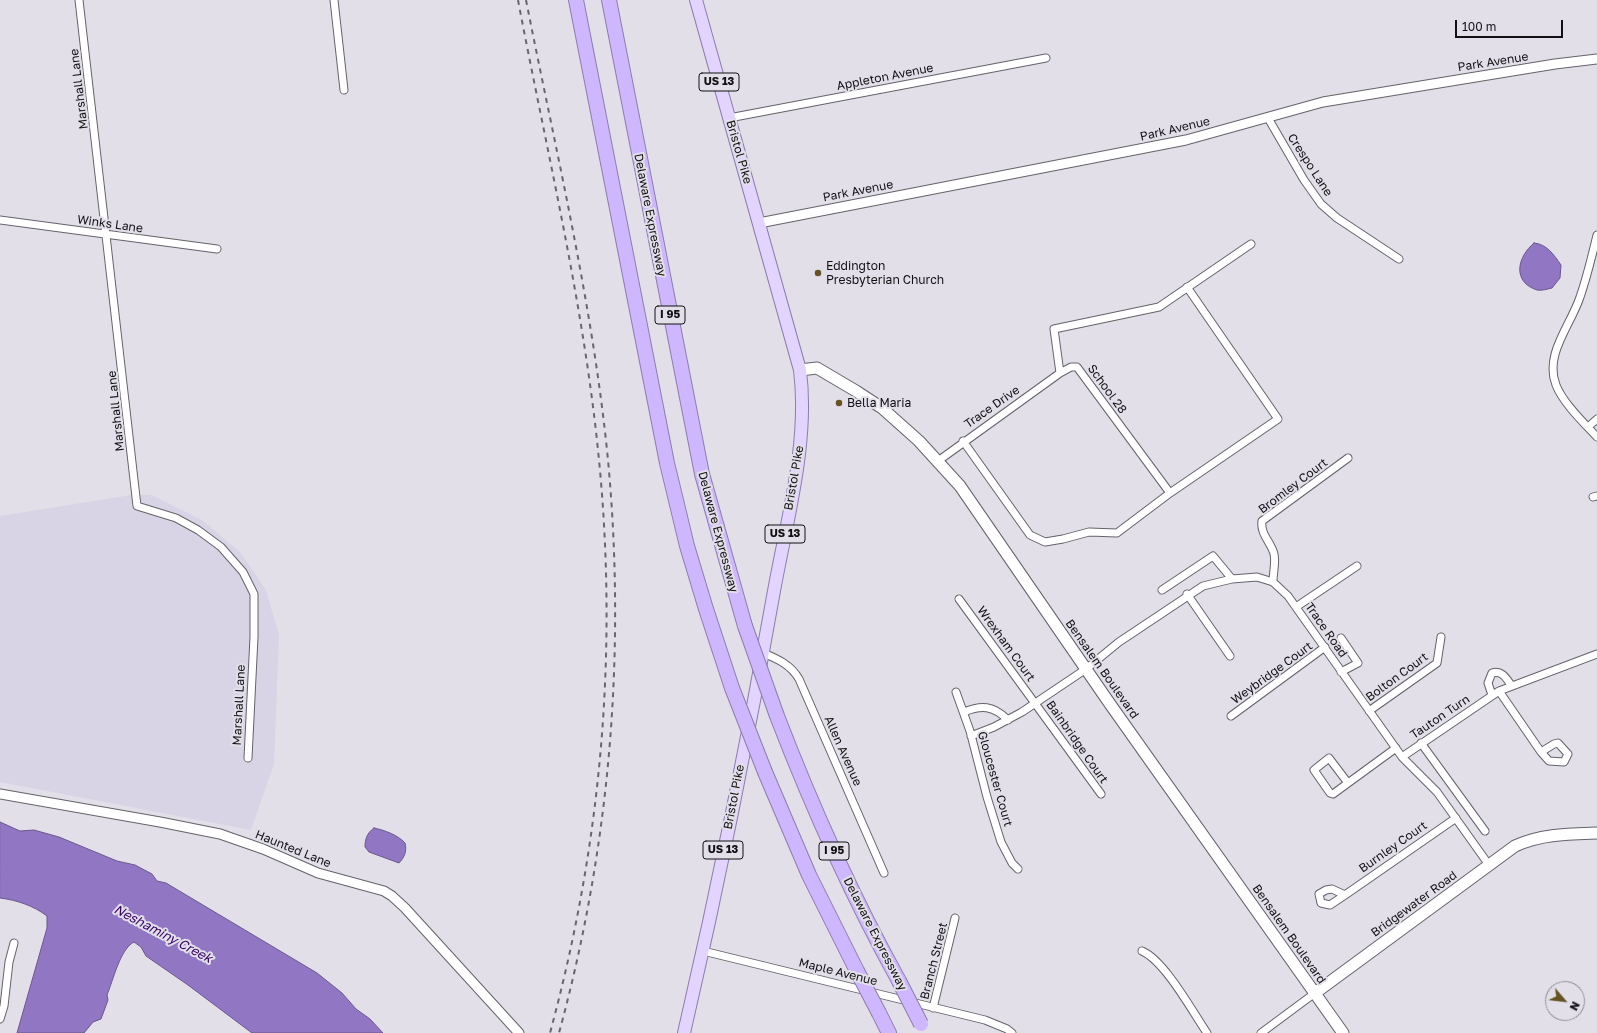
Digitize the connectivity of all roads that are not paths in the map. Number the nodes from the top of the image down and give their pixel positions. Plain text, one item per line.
1 (79, 0) edge
2 (334, 0) edge
3 (576, 0) edge
4 (609, 0) edge
5 (696, 0) edge
6 (1046, 58) dead end
7 (1597, 59) edge
8 (344, 90) dead end
9 (729, 118) junction
10 (1268, 118) junction
11 (0, 220) edge
12 (759, 223) junction
13 (106, 234) junction
14 (1597, 235) edge
15 (1251, 244) dead end
16 (217, 249) dead end
17 (1400, 259) dead end
18 (1187, 287) junction
19 (800, 370) junction
20 (1060, 373) junction
21 (1597, 419) edge
22 (1588, 427) junction
23 (1597, 437) edge
24 (964, 441) junction
25 (1348, 458) dead end
26 (938, 461) junction
27 (1170, 493) junction
28 (1357, 566) dead end
29 (1232, 579) junction
30 (1273, 582) junction
31 (1162, 590) dead end
32 (1187, 594) junction
33 (959, 599) dead end
34 (1296, 607) junction
35 (1441, 637) dead end
36 (1341, 638) dead end
37 (1326, 647) junction
38 (763, 653) junction
39 (1597, 654) edge
40 (1230, 656) dead end
41 (1086, 668) junction
42 (1341, 672) junction
43 (1511, 685) junction
44 (1499, 691) junction
45 (956, 692) dead end
46 (1492, 695) junction
47 (1036, 702) junction
48 (1369, 711) junction
49 (964, 712) junction
50 (1231, 716) dead end
51 (1008, 720) junction
52 (971, 736) junction
53 (1421, 743) junction
54 (1396, 748) junction
55 (1541, 752) dead end
56 (1402, 757) junction
57 (248, 758) dead end
58 (1348, 783) junction
59 (0, 794) edge
60 (1101, 794) dead end
61 (1456, 818) junction
62 (1485, 831) dead end
63 (1597, 833) edge
64 (1489, 865) junction
65 (1018, 869) dead end
66 (884, 873) dead end
67 (1345, 895) dead end
68 (956, 918) dead end
69 (14, 944) dead end
70 (703, 951) junction
71 (1142, 951) dead end
72 (1315, 993) junction
73 (934, 1008) junction
74 (0, 1019) edge
75 (923, 1028) edge
76 (519, 1033) edge
77 (684, 1033) edge
78 (889, 1033) edge
79 (1012, 1033) edge
80 (1207, 1033) edge
81 (1261, 1033) edge
82 (1343, 1033) edge

1 - 13 street, Marshall Lane
2 - 8 street
3 - 78 highway, I 95, bridge
4 - 75 highway, Delaware Expressway / I 95, bridge
5 - 9 main road, Bristol Pike / US 13
6 - 9 street, Appleton Avenue
7 - 10 street, Park Avenue
9 - 12 main road, Bristol Pike / US 13
10 - 12 street, Park Avenue
10 - 17 street, Crespo Lane
11 - 13 street, Winks Lane
12 - 19 main road, Bristol Pike / US 13
13 - 16 street, Winks Lane
13 - 57 street, Marshall Lane
14 - 22 street
15 - 18 street
18 - 20 street
18 - 27 street
19 - 26 main road, Bensalem Boulevard
19 - 38 main road, Bristol Pike / US 13
20 - 24 street, Trace Drive
20 - 27 street, School 28
21 - 22 street
22 - 23 street
24 - 26 street, Trace Drive
24 - 27 street
25 - 30 street, Bromley Court
26 - 41 main road, Bensalem Boulevard
28 - 34 street
29 - 30 street, Trace Road
29 - 31 street
29 - 32 street, Trace Road
30 - 34 street, Trace Road
32 - 40 street
32 - 41 street, Trace Road
33 - 47 street, Wrexham Court
34 - 37 street, Trace Road
35 - 48 street, Bolton Court
36 - 42 street
37 - 42 street, Trace Road
37 - 50 street, Weybridge Court
38 - 66 street, Allen Avenue
38 - 70 main road, Bristol Pike / US 13
39 - 43 street, Tauton Turn
41 - 47 street, Trace Road
41 - 72 main road, Bensalem Boulevard
42 - 48 street, Trace Road
43 - 44 street, Tauton Turn
43 - 46 street
44 - 46 street, Tauton Turn
44 - 55 street
45 - 49 street, Gloucester Court
46 - 53 street, Tauton Turn
47 - 51 street, Trace Road
47 - 60 street, Bainbridge Court
48 - 54 street, Trace Road
49 - 51 street
49 - 52 street, Gloucester Court
51 - 52 street, Trace Road
52 - 65 street, Gloucester Court
53 - 56 street, Tauton Turn
53 - 62 street
54 - 56 street, Trace Road
54 - 58 street
56 - 61 street, Trace Road
58 - 58 street
59 - 76 street, Haunted Lane
61 - 64 street, Trace Road
61 - 67 street, Burnley Court
63 - 64 main road, Bridgewater Road
64 - 72 main road, Bridgewater Road
68 - 73 street, Branch Street
69 - 74 street
70 - 73 street, Maple Avenue
70 - 77 main road, Bristol Pike / US 13
71 - 80 street
72 - 81 street, Bridgewater Road
72 - 82 main road, Bensalem Boulevard
73 - 79 street, Maple Avenue

